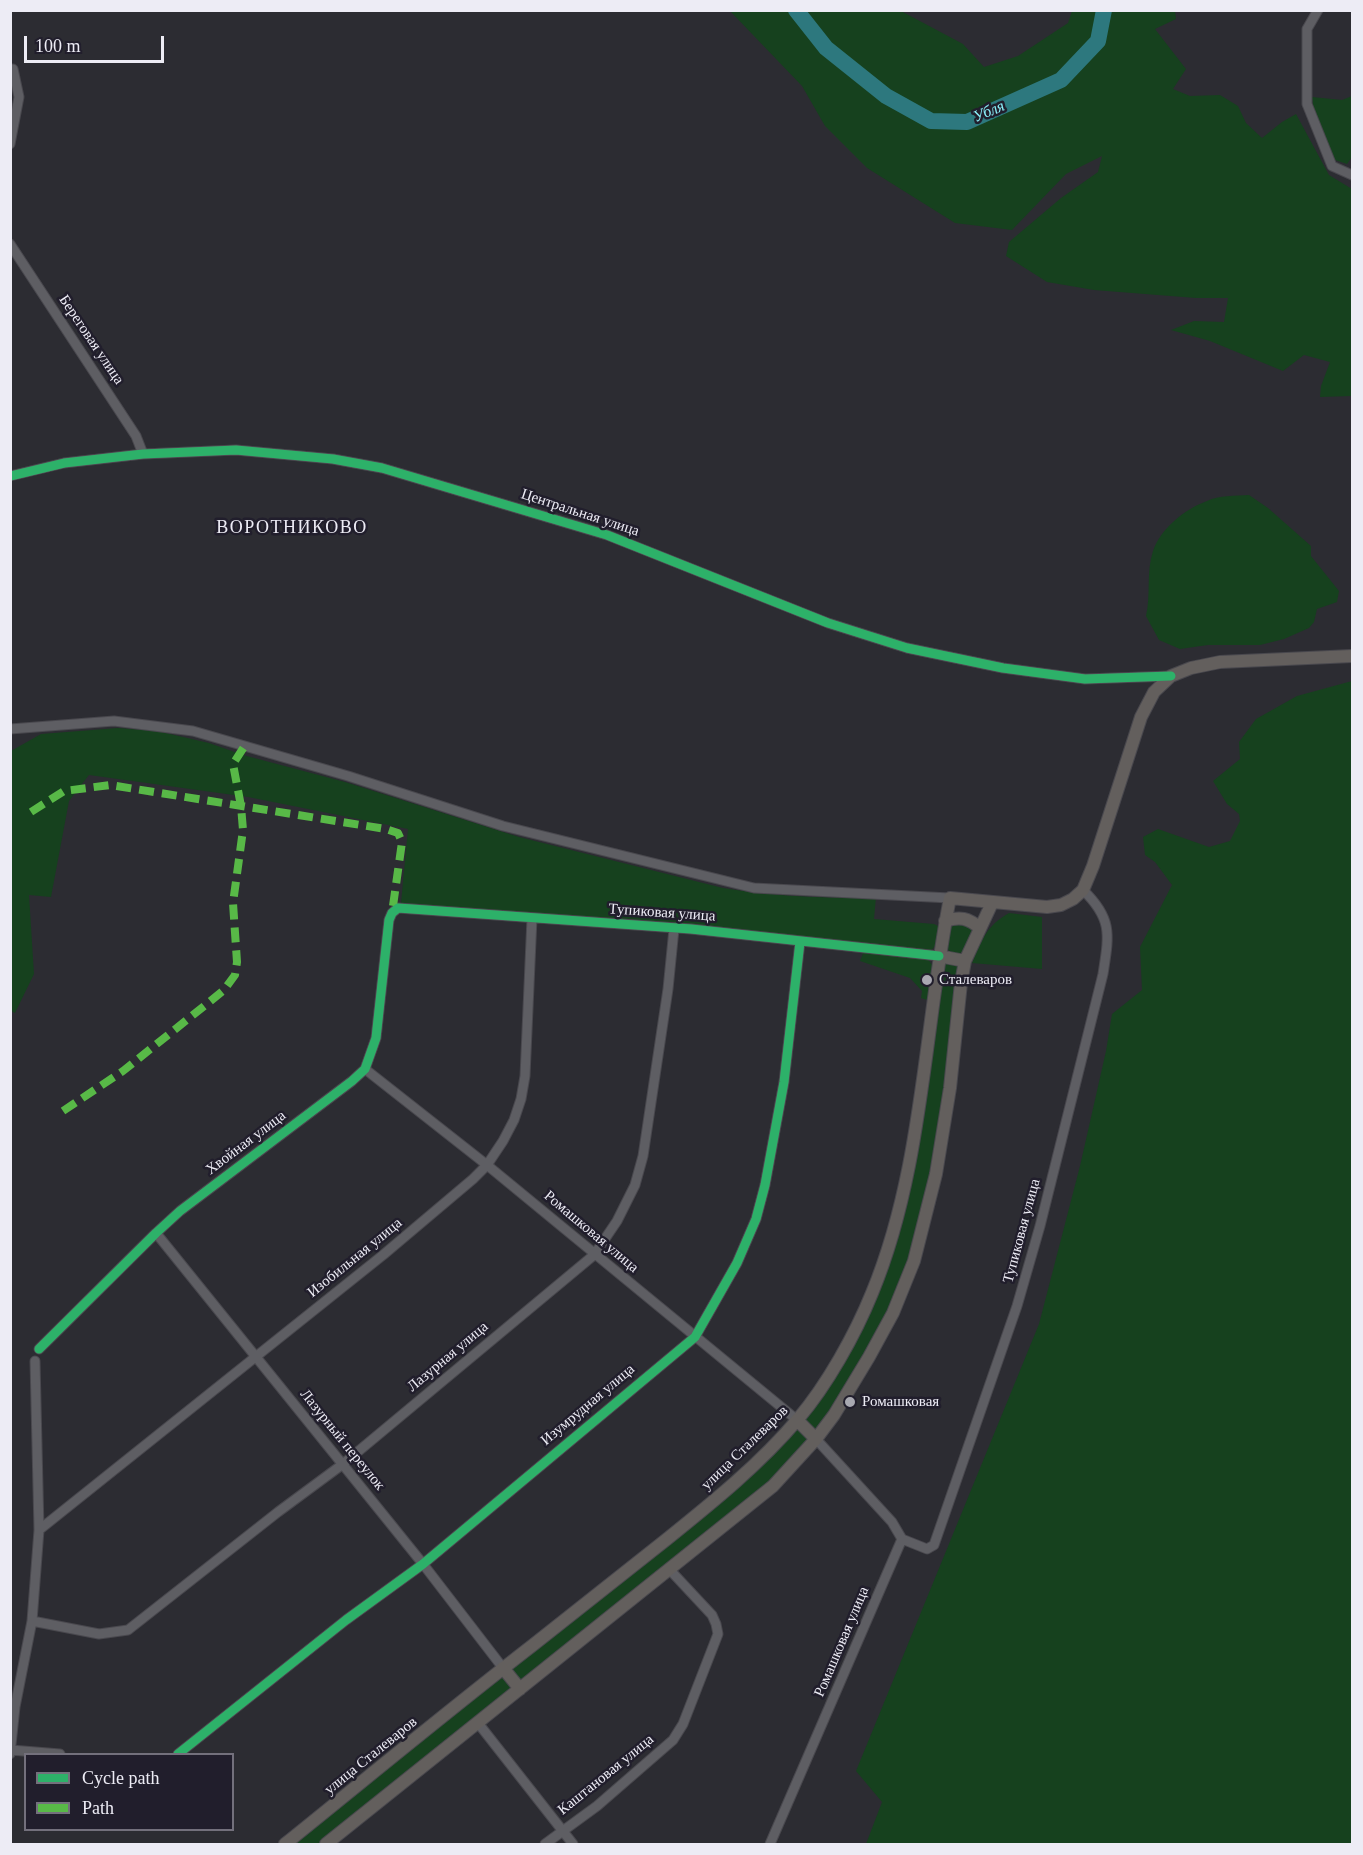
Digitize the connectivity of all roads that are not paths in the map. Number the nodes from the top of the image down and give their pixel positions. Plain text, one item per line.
1 (1318, 10) edge
2 (13, 69) dead end
3 (10, 144) edge
4 (1353, 175) edge
5 (10, 244) edge
6 (143, 454) junction
7 (10, 476) edge
8 (1353, 656) edge
9 (1171, 676) junction
10 (10, 729) edge
11 (1083, 890) junction
12 (950, 898) junction
13 (992, 903) junction
14 (532, 918) junction
15 (389, 920) joint
16 (945, 921) junction
17 (980, 928) junction
18 (674, 929) junction
19 (800, 942) junction
20 (939, 956) junction
21 (965, 961) junction
22 (364, 1069) junction
23 (487, 1165) junction
24 (156, 1233) junction
25 (594, 1255) junction
26 (695, 1337) junction
27 (39, 1349) dead end
28 (255, 1358) junction
29 (35, 1361) dead end
30 (797, 1420) junction
31 (816, 1439) junction
32 (342, 1464) junction
33 (39, 1530) junction
34 (902, 1539) junction
35 (423, 1564) junction
36 (670, 1570) junction
37 (32, 1621) junction
38 (503, 1668) junction
39 (520, 1689) junction
40 (13, 1709) edge
41 (478, 1723) junction
42 (11, 1752) edge
43 (27, 1753) edge
44 (180, 1753) edge
45 (562, 1830) junction
46 (285, 1845) edge
47 (326, 1845) edge
48 (545, 1845) edge
49 (573, 1845) edge
50 (770, 1845) edge

1 - 4 street
2 - 3 street
5 - 6 street, Береговая улица
6 - 7 street, Центральная улица
6 - 9 street, Центральная улица
8 - 9 main road
9 - 11 main road
10 - 12 street
11 - 13 main road
11 - 34 street, Тупиковая улица
12 - 13 main road
12 - 16 main road, улица Сталеваров
13 - 17 main road
14 - 15 street, Тупиковая улица
14 - 18 street, Тупиковая улица
14 - 23 street, Изобильная улица
15 - 22 street, Хвойная улица
16 - 17 main road
16 - 20 main road, улица Сталеваров
17 - 21 main road
18 - 19 street, Тупиковая улица
18 - 25 street, Лазурная улица
19 - 20 street, Тупиковая улица
19 - 26 street, Изумрудная улица
20 - 21 main road
20 - 30 main road, улица Сталеваров
21 - 31 main road
22 - 23 street, Ромашковая улица
22 - 24 street, Хвойная улица
23 - 25 street, Ромашковая улица
23 - 28 street, Изобильная улица
24 - 27 street, Хвойная улица
24 - 28 street, Лазурный переулок
25 - 26 street, Ромашковая улица
25 - 32 street, Лазурная улица
26 - 30 street, Ромашковая улица
26 - 35 street, Изумрудная улица
28 - 32 street, Лазурный переулок
28 - 33 street, Изобильная улица
29 - 33 street
30 - 31 main road
30 - 38 main road, улица Сталеваров
31 - 34 street
31 - 36 main road
32 - 35 street, Лазурный переулок
32 - 37 street, Лазурная улица
33 - 37 street
34 - 50 street, Ромашковая улица
35 - 38 street, Лазурный переулок
35 - 44 street, Изумрудная улица
36 - 39 main road
36 - 45 street, Каштановая улица
37 - 40 street
38 - 39 main road
38 - 46 main road, улица Сталеваров
39 - 41 main road
40 - 42 street
41 - 45 street
41 - 47 main road
42 - 43 street
45 - 48 street, Каштановая улица
45 - 49 street

